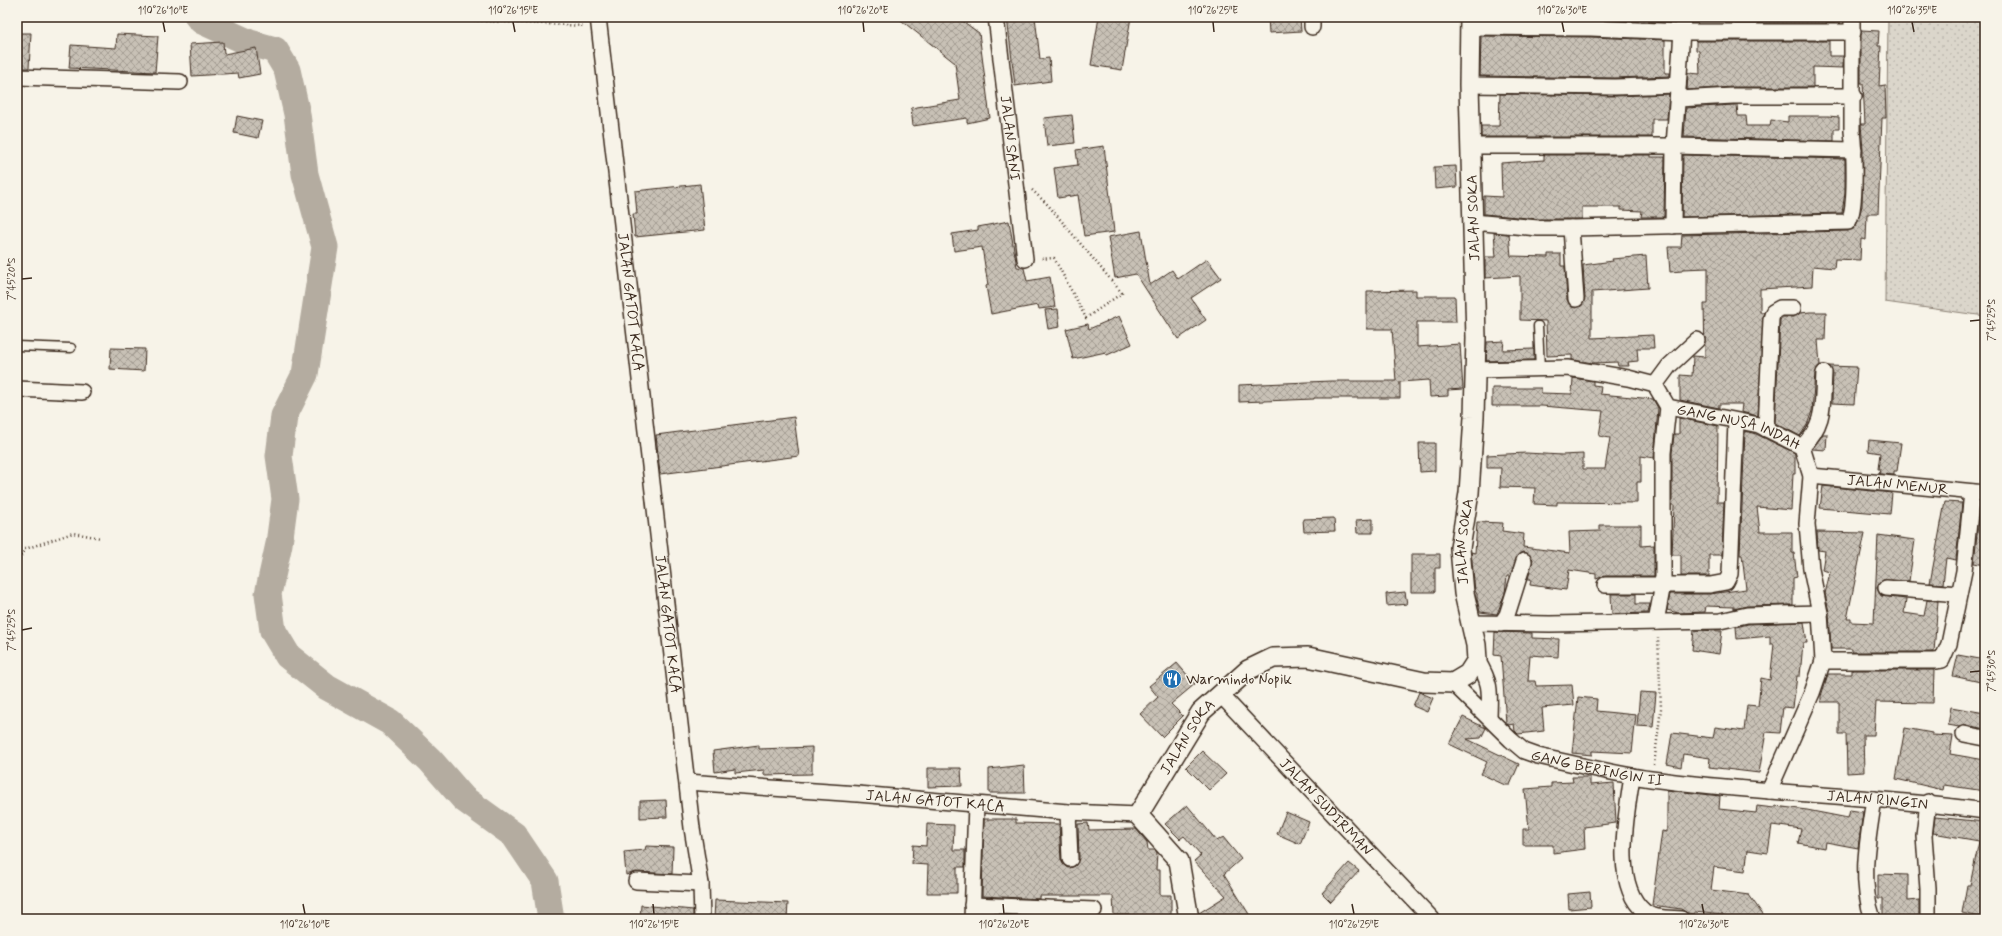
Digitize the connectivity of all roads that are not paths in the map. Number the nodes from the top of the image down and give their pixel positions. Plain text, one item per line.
1 (996, 17) edge
2 (599, 22) edge
3 (1470, 22) edge
4 (1683, 24) edge
5 (1853, 24) edge
6 (17, 77) edge
7 (180, 82) dead end
8 (1470, 85) junction
9 (1678, 92) junction
10 (1854, 96) junction
11 (1470, 146) junction
12 (1674, 146) junction
13 (1854, 150) junction
14 (1473, 222) junction
15 (1673, 226) junction
16 (1571, 228) junction
17 (1025, 259) road end
18 (1576, 299) dead end
19 (1793, 308) dead end
20 (1538, 326) dead end
21 (1698, 340) dead end
22 (17, 346) edge
23 (71, 348) dead end
24 (1540, 369) junction
25 (1475, 370) junction
26 (1824, 373) dead end
27 (1655, 384) junction
28 (17, 389) edge
29 (82, 392) dead end
30 (1668, 407) junction
31 (1736, 422) junction
32 (1766, 429) junction
33 (1802, 447) junction
34 (1811, 476) junction
35 (1978, 492) edge
36 (1524, 561) dead end
37 (1663, 584) junction
38 (1605, 585) dead end
39 (1886, 588) dead end
40 (1959, 594) junction
41 (1820, 613) junction
42 (1656, 622) junction
43 (1471, 623) junction
44 (1501, 624) junction
45 (1477, 660) junction
46 (1823, 661) junction
47 (1453, 683) junction
48 (1220, 694) junction
49 (1489, 716) junction
50 (1964, 734) dead end
51 (1985, 738) edge
52 (1632, 776) junction
53 (687, 782) junction
54 (1769, 791) junction
55 (1874, 799) junction
56 (1928, 802) junction
57 (976, 804) junction
58 (1985, 811) edge
59 (1068, 812) junction
60 (1138, 815) junction
61 (1070, 859) dead end
62 (636, 881) dead end
63 (701, 884) junction
64 (1094, 910) dead end
65 (972, 912) edge
66 (702, 919) edge
67 (1189, 919) edge
68 (1432, 919) edge
69 (1681, 919) edge
70 (1873, 919) edge
71 (1928, 919) edge

1 - 17 street, JALAN SANI
2 - 53 street, JALAN GATOT KACA
3 - 4 street
3 - 8 street, JALAN SOKA
4 - 5 street
4 - 9 street
5 - 10 street
6 - 7 street
8 - 9 street
8 - 11 street, JALAN SOKA
9 - 10 street
9 - 12 street
10 - 13 street
11 - 12 street
11 - 14 street, JALAN SOKA
12 - 13 street
12 - 15 street
13 - 15 street
14 - 16 street
14 - 25 street, JALAN SOKA
15 - 16 street
16 - 18 street
19 - 32 street
20 - 24 lane
21 - 27 street
22 - 23 lane
24 - 25 street
24 - 27 street
25 - 43 street, JALAN SOKA
26 - 33 street
27 - 30 street, GANG NUSA INDAH
28 - 29 street
30 - 31 street, GANG NUSA INDAH
30 - 37 street
31 - 32 street, GANG NUSA INDAH
31 - 37 street
32 - 33 street, GANG NUSA INDAH
33 - 34 street, GANG NUSA INDAH
34 - 35 street, JALAN MENUR
34 - 41 street, GANG NUSA INDAH
35 - 40 street
36 - 44 street
37 - 38 street
37 - 42 street
39 - 40 street
40 - 46 street
41 - 42 street
41 - 46 street, GANG NUSA INDAH
42 - 44 street
43 - 44 street
43 - 45 street, JALAN SOKA
45 - 47 street
45 - 49 street
46 - 54 street, GANG NUSA INDAH
47 - 48 street, JALAN SOKA
47 - 49 street, GANG BERINGIN II
48 - 60 street, JALAN SOKA
48 - 68 street, JALAN SUDIRMAN
49 - 52 street, GANG BERINGIN II
50 - 51 street
52 - 54 street, GANG BERINGIN II
52 - 69 street
53 - 57 street, JALAN GATOT KACA
53 - 63 street
54 - 55 street, JALAN RINGIN
55 - 56 street, JALAN RINGIN
55 - 70 street
56 - 58 street, JALAN RINGIN
56 - 71 street
57 - 59 street, JALAN GATOT KACA
57 - 65 street
59 - 60 street, JALAN GATOT KACA
59 - 61 street
60 - 67 street
62 - 63 street
63 - 66 street
64 - 65 street

